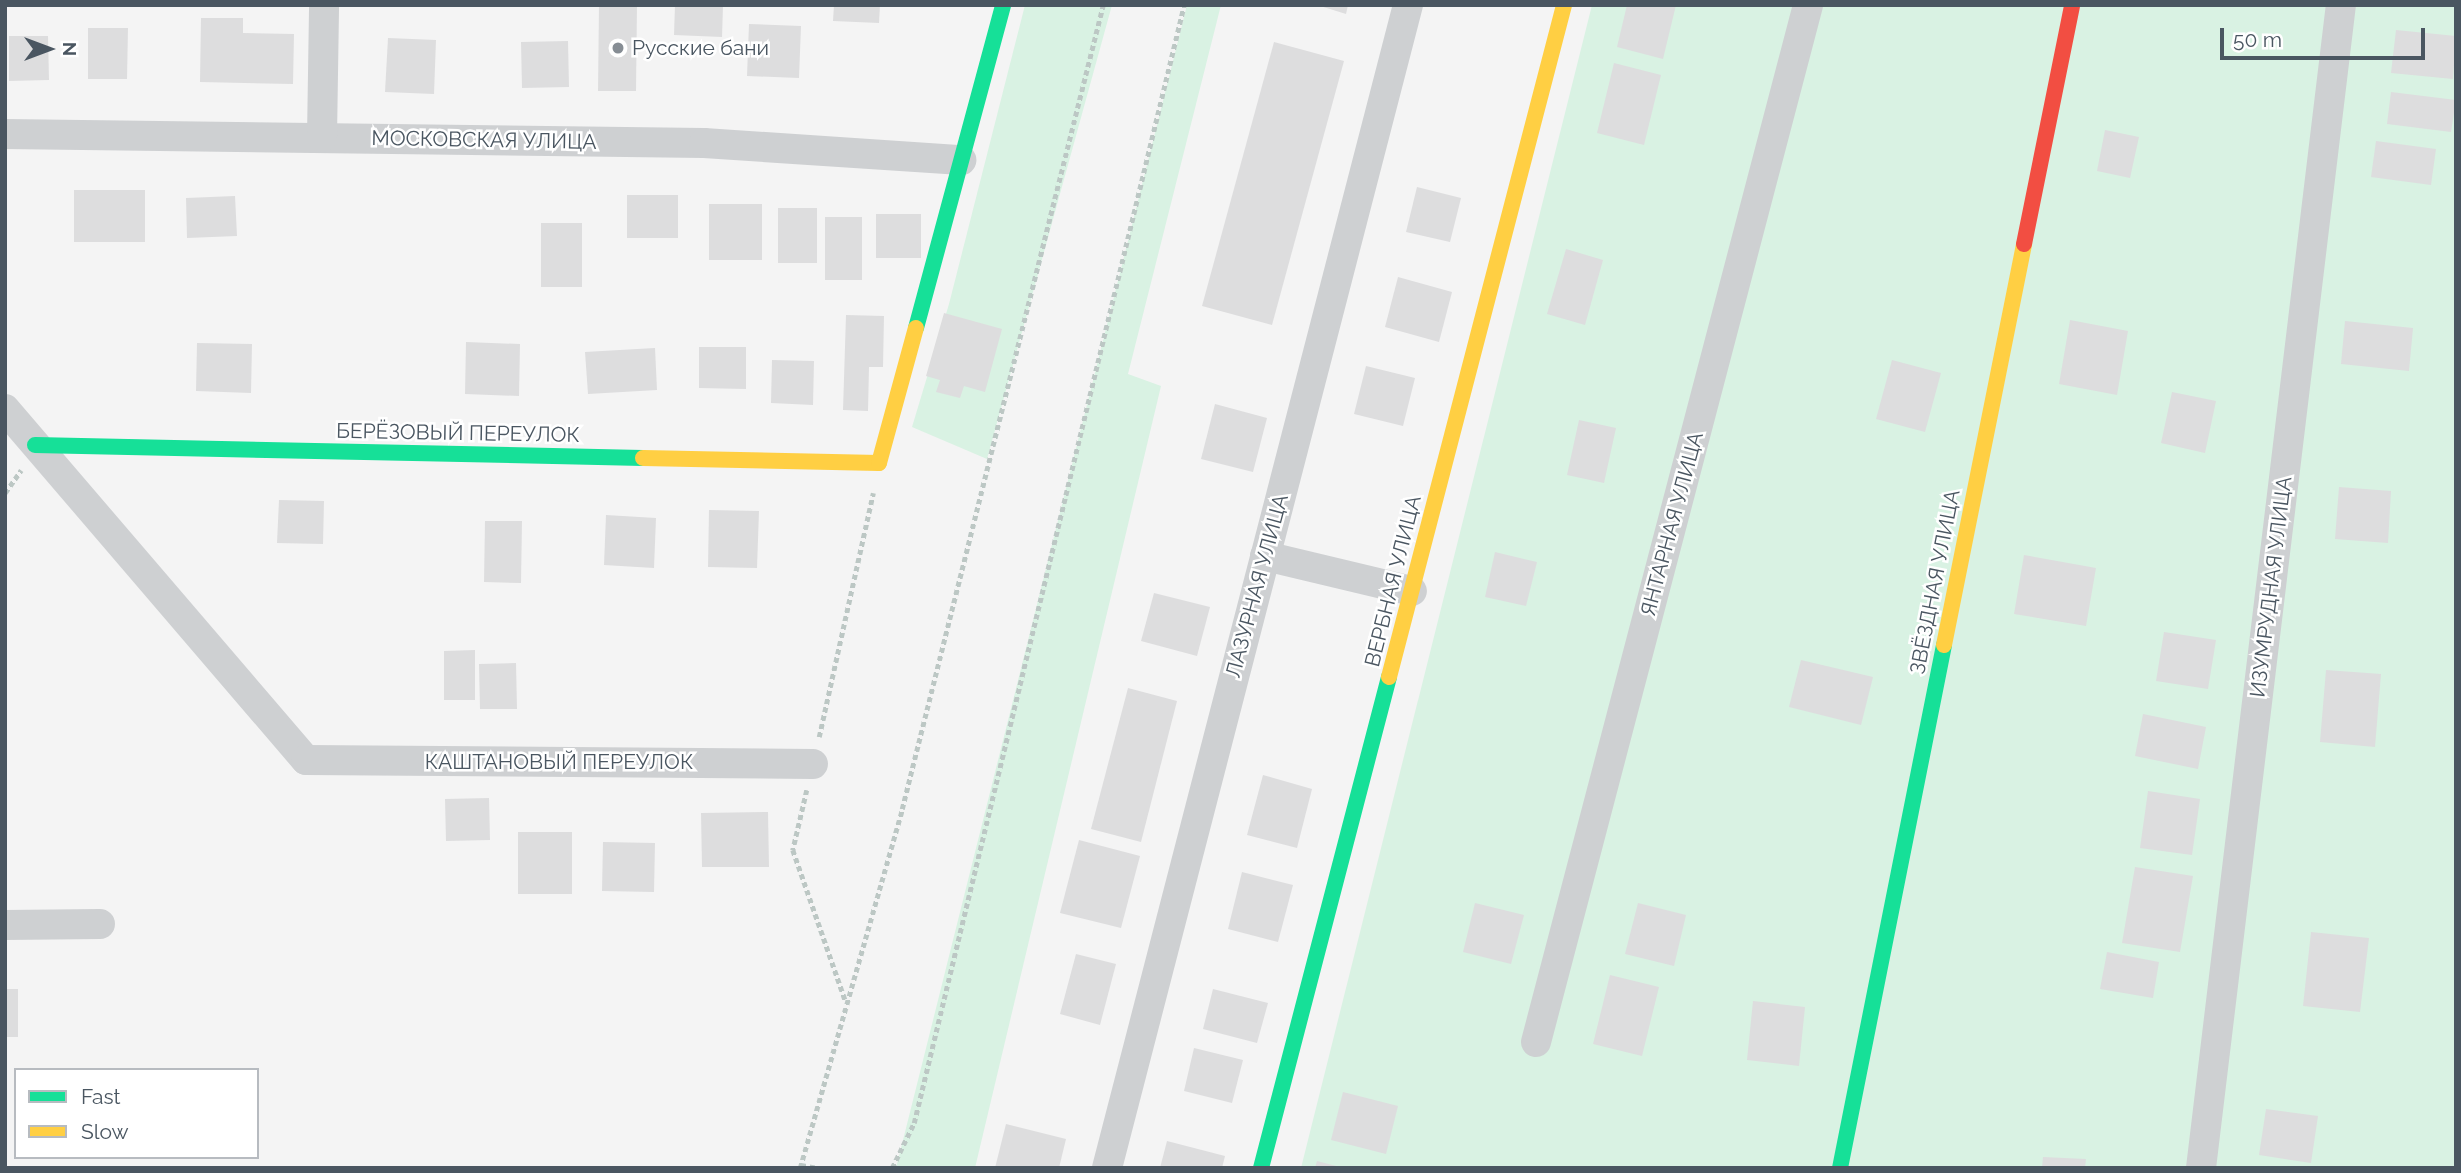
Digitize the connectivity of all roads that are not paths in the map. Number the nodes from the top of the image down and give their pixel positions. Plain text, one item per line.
1 (324, 5) edge
2 (1003, 5) edge
3 (1408, 5) edge
4 (1564, 5) edge
5 (1808, 5) edge
6 (2072, 5) edge
7 (2341, 5) edge
8 (5, 134) edge
9 (322, 137) junction
10 (961, 160) junction
11 (5, 409) edge
12 (35, 445) junction
13 (1265, 556) junction
14 (1412, 591) junction
15 (813, 764) road end
16 (100, 924) dead end
17 (5, 925) edge
18 (1536, 1042) dead end
19 (1107, 1168) edge
20 (1261, 1168) edge
21 (1840, 1168) edge
22 (2201, 1168) edge

1 - 9 street
2 - 10 street
3 - 13 street, ЛАЗУРНАЯ УЛИЦА
4 - 14 street, ВЕРБНАЯ УЛИЦА
5 - 18 street, ЯНТАРНАЯ УЛИЦА
6 - 21 street, ЗВЁЗДНАЯ УЛИЦА
7 - 22 street, ИЗУМРУДНАЯ УЛИЦА
8 - 9 street, МОСКОВСКАЯ УЛИЦА
9 - 10 street, МОСКОВСКАЯ УЛИЦА
10 - 12 street, БЕРЁЗОВЫЙ ПЕРЕУЛОК
11 - 12 street
12 - 15 street, КАШТАНОВЫЙ ПЕРЕУЛОК
13 - 14 street
13 - 19 street, ЛАЗУРНАЯ УЛИЦА
14 - 20 street, ВЕРБНАЯ УЛИЦА
16 - 17 street

